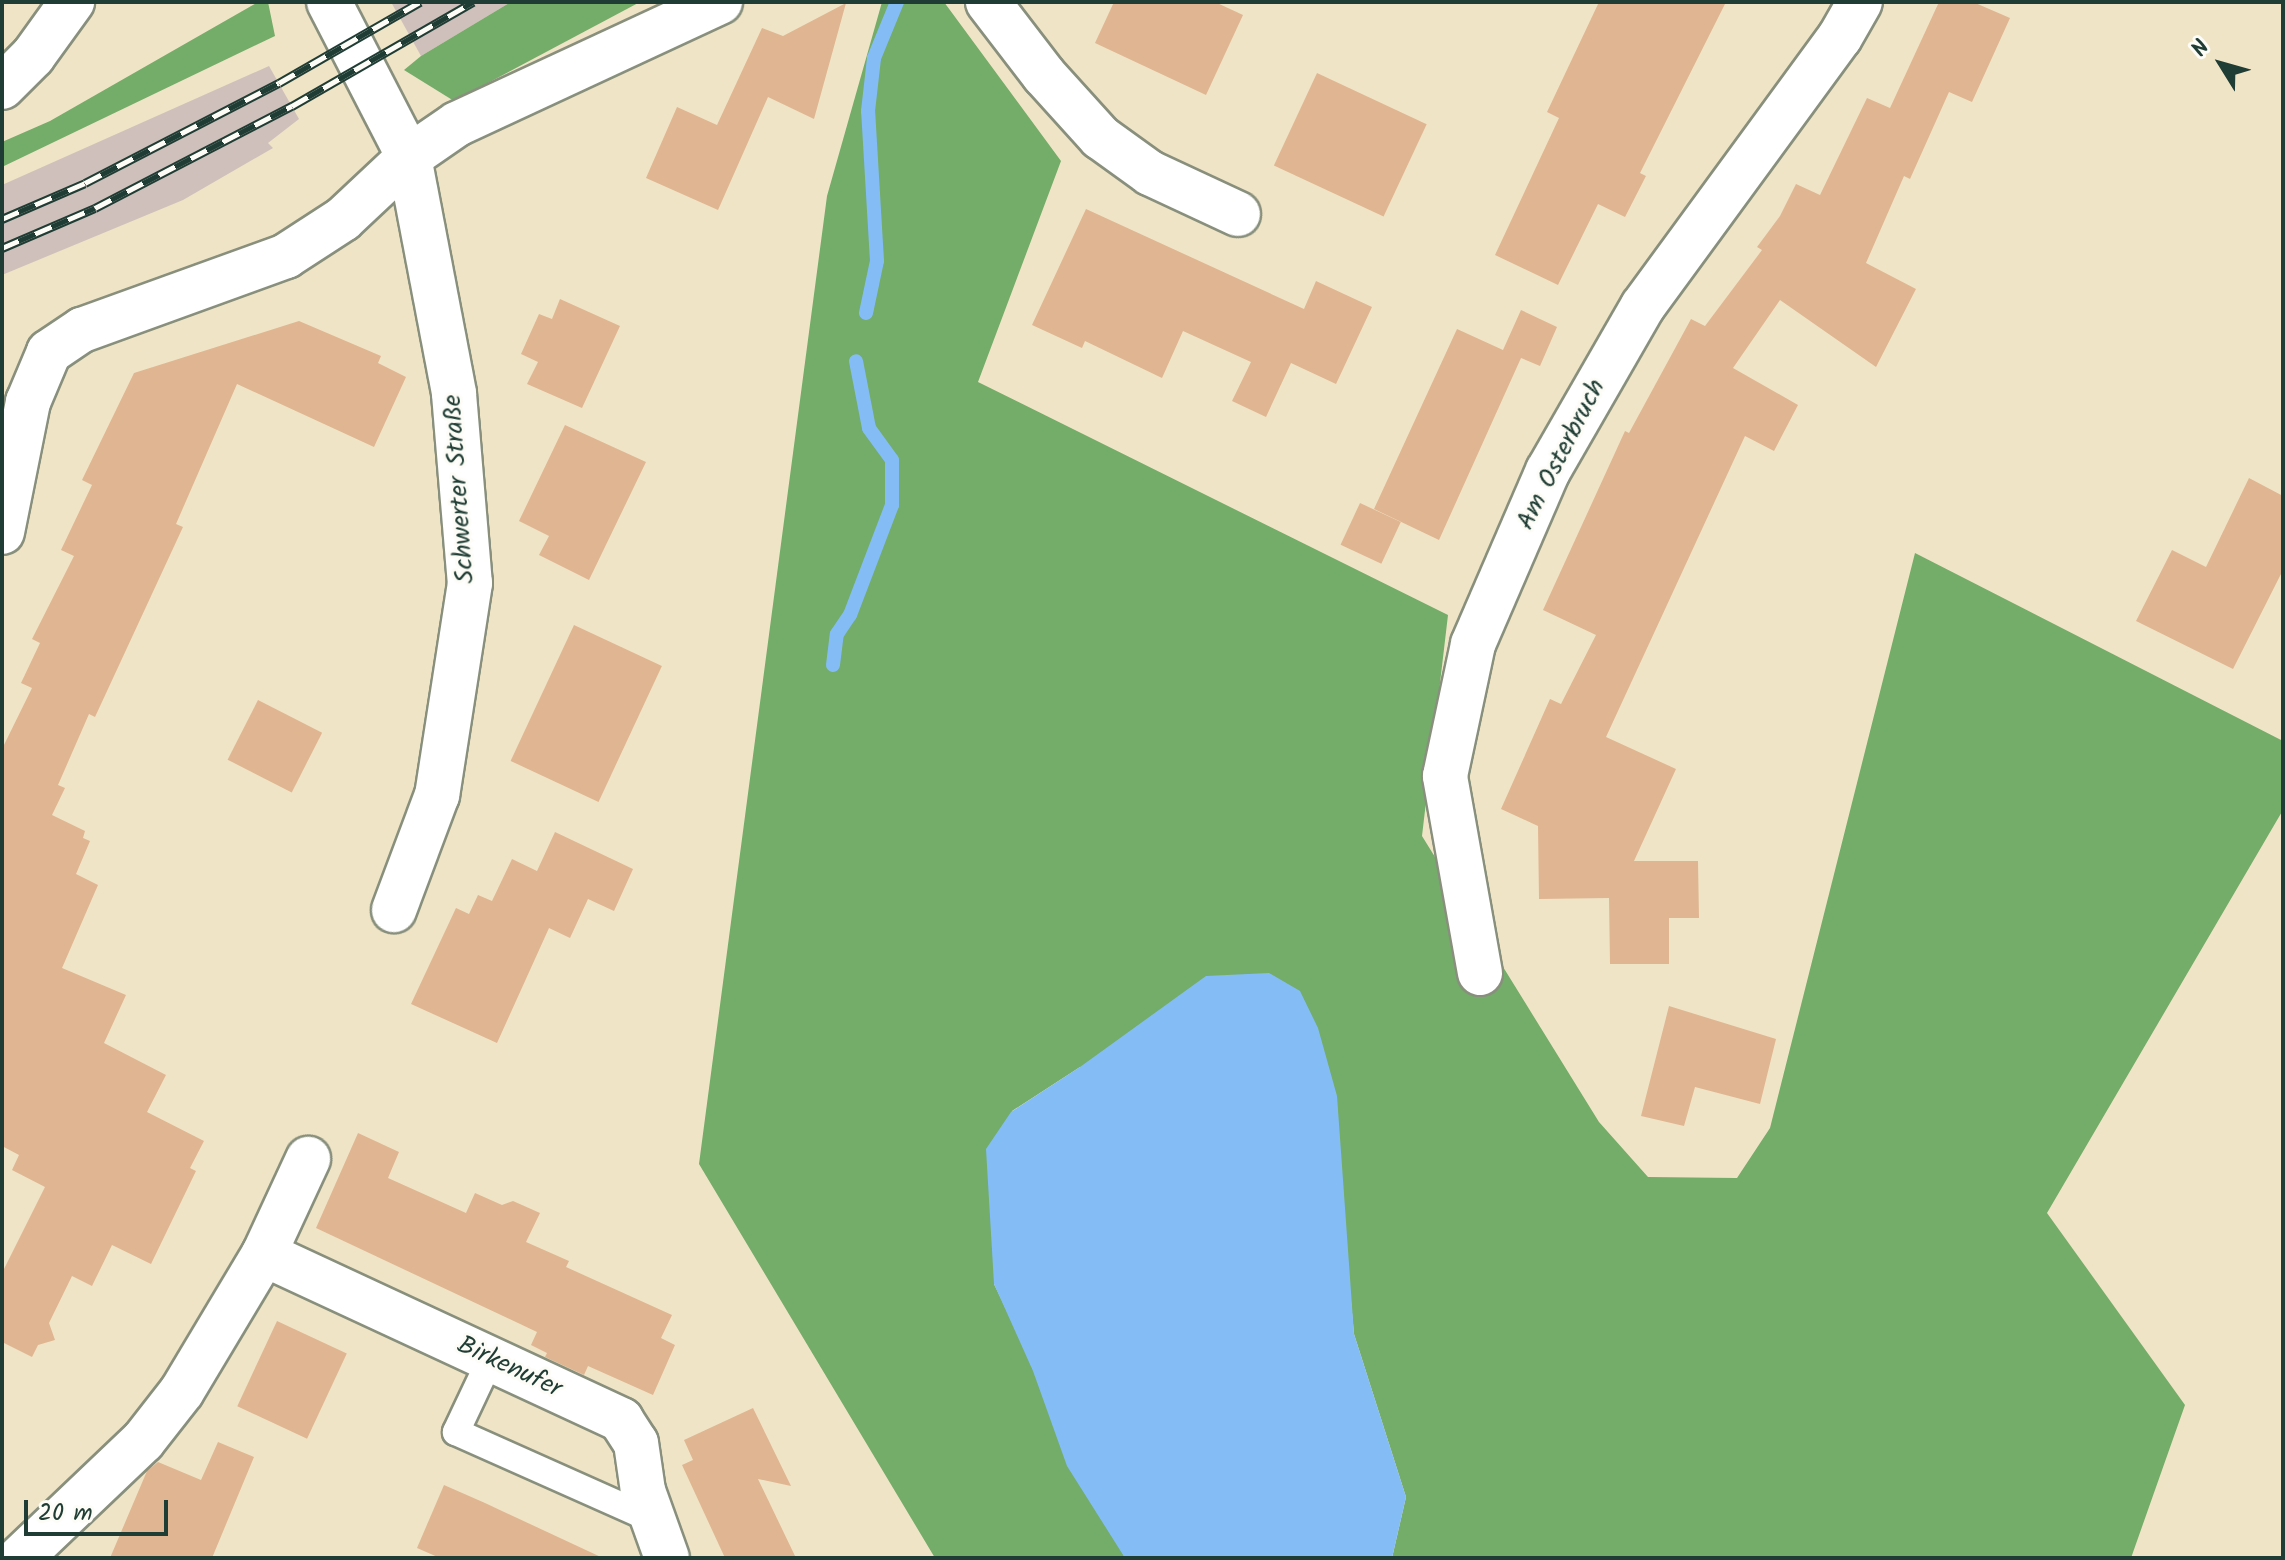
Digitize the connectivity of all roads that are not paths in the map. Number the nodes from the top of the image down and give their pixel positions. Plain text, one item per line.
1 (72, 2) edge
2 (329, 2) edge
3 (720, 2) edge
4 (988, 2) edge
5 (1860, 2) edge
6 (2, 87) edge
7 (409, 157) junction
8 (1238, 214) dead end
9 (2, 532) edge
10 (394, 910) dead end
11 (1480, 973) dead end
12 (308, 1159) dead end
13 (264, 1254) junction
14 (490, 1360) junction
15 (659, 1539) edge
16 (20, 1558) edge

1 - 6 street
2 - 7 street, Schwerter Straße
3 - 7 street
4 - 8 street
5 - 11 street, Am Osterbruch
7 - 9 street
7 - 10 street, Schwerter Straße
12 - 13 street
13 - 14 street, Birkenufer
13 - 16 street
14 - 15 street, Birkenufer
14 - 15 lane

